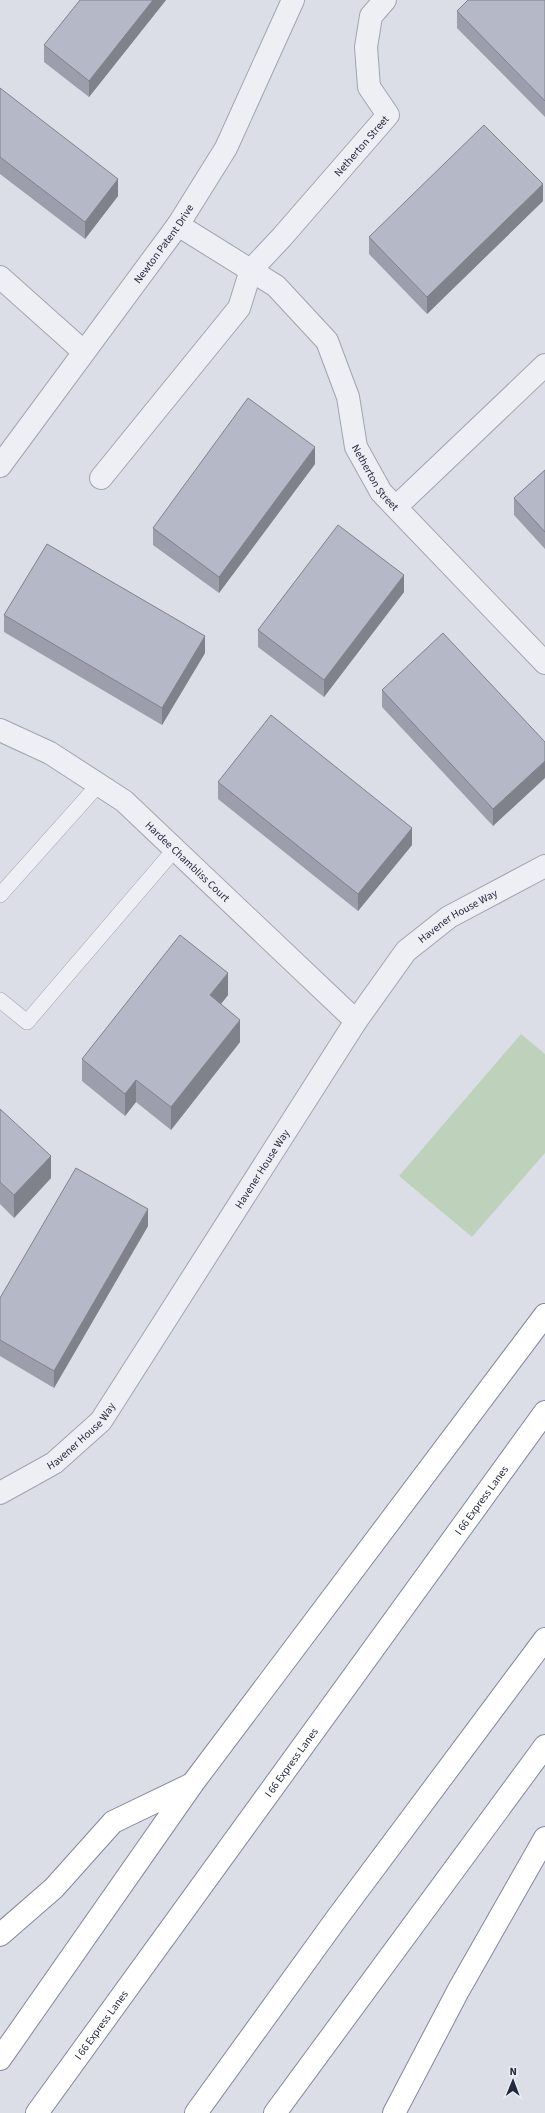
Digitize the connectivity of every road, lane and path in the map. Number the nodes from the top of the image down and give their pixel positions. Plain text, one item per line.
1 (293, 0) edge
2 (385, 0) edge
3 (178, 225) junction
4 (251, 270) junction
5 (0, 277) edge
6 (84, 352) junction
7 (545, 365) edge
8 (0, 466) edge
9 (101, 478) dead end
10 (396, 508) junction
11 (545, 662) edge
12 (0, 730) edge
13 (98, 784) junction
14 (175, 849) junction
15 (545, 866) edge
16 (0, 895) edge
17 (0, 1000) edge
18 (356, 1021) junction
19 (545, 1315) edge
20 (545, 1412) edge
21 (0, 1493) edge
22 (545, 1639) edge
23 (545, 1746) edge
24 (193, 1784) junction
25 (545, 1838) edge
26 (0, 1935) edge
27 (0, 2059) edge
28 (38, 2113) edge
29 (196, 2113) edge
30 (275, 2113) edge
31 (394, 2113) edge

1 - 3 street, Newton Patent Drive
2 - 4 street, Netherton Street
3 - 4 street, Netherton Street
3 - 6 street, Newton Patent Drive
4 - 9 street, Netherton Street
4 - 10 street, Netherton Street
5 - 6 street
6 - 8 street, Newton Patent Drive
7 - 10 street
10 - 11 street, Netherton Street
12 - 13 street, Hardee Chambliss Court
13 - 14 street, Hardee Chambliss Court
13 - 16 lane
14 - 17 lane
14 - 18 street, Hardee Chambliss Court
15 - 18 street, Havener House Way
18 - 21 street, Havener House Way
19 - 24 highway
20 - 28 highway, I 66 Express Lanes
22 - 29 highway
23 - 30 highway
24 - 26 highway
24 - 27 highway
25 - 31 highway

